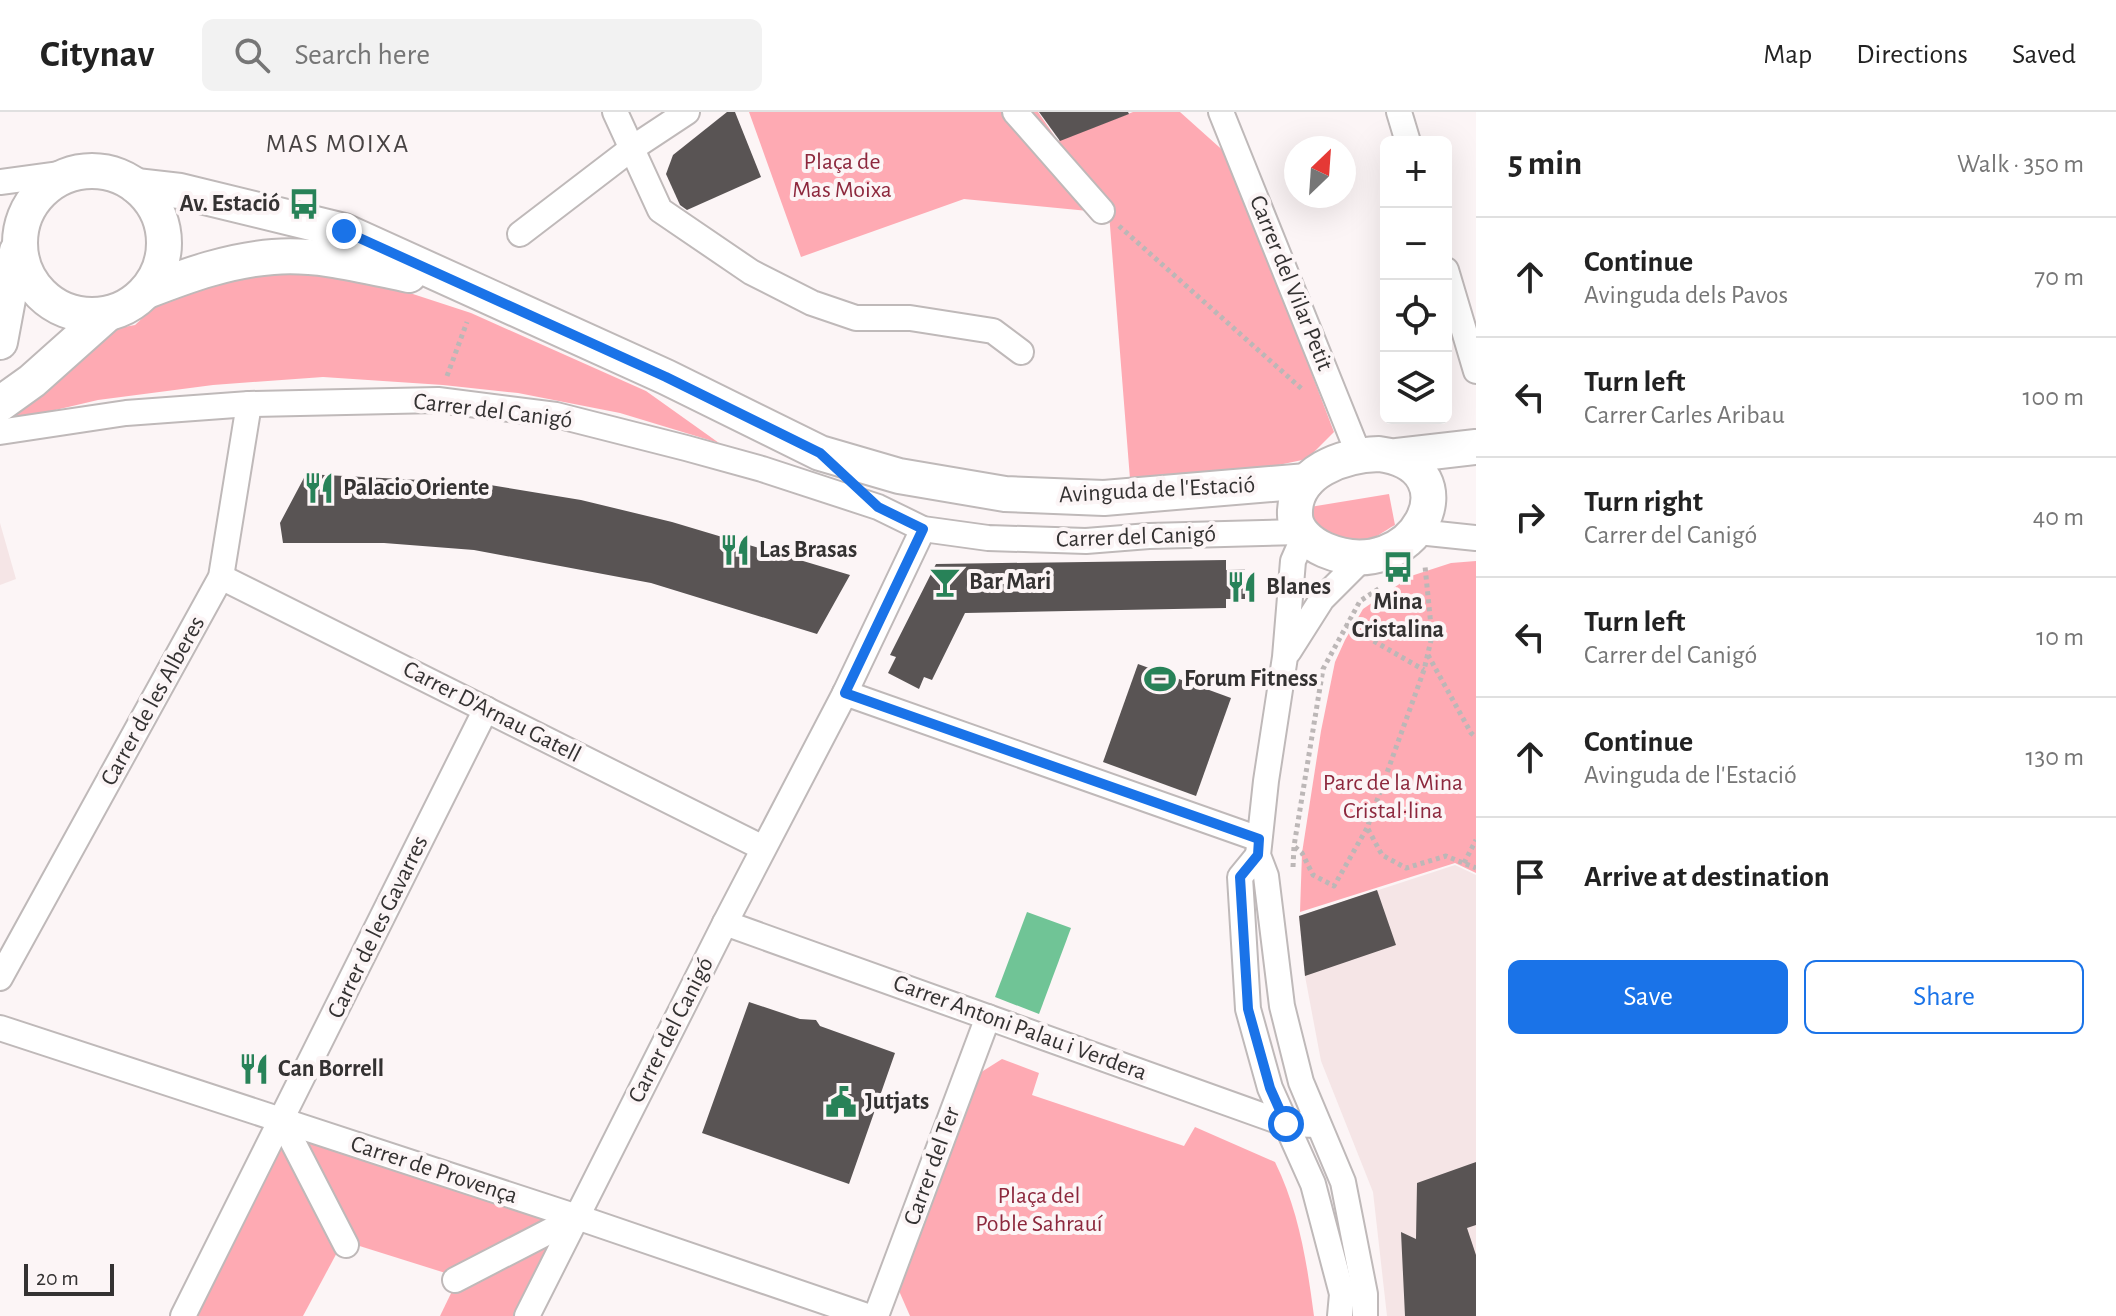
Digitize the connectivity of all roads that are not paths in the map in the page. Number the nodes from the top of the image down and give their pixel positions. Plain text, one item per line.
1 (615, 112) edge
2 (687, 112) edge
3 (1015, 112) edge
4 (1221, 112) edge
5 (1399, 112) edge
6 (1406, 136) edge
7 (631, 149) junction
8 (75, 172) junction
9 (3, 176) edge
10 (136, 186) junction
11 (1102, 211) road end
12 (520, 234) dead end
13 (8, 257) edge
14 (1449, 280) edge
15 (472, 287) junction
16 (147, 291) junction
17 (45, 299) junction
18 (106, 315) junction
19 (0, 342) edge
20 (1021, 352) dead end
21 (1476, 371) edge
22 (0, 404) edge
23 (249, 404) junction
24 (0, 432) edge
25 (1468, 448) edge
26 (820, 453) junction
27 (1359, 455) junction
28 (1397, 456) junction
29 (1307, 481) junction
30 (1430, 499) junction
31 (878, 507) junction
32 (923, 529) junction
33 (1303, 534) junction
34 (1476, 538) edge
35 (1421, 549) junction
36 (1364, 557) junction
37 (221, 577) junction
38 (1285, 657) junction
39 (845, 693) junction
40 (486, 709) junction
41 (1258, 847) junction
42 (763, 848) junction
43 (725, 923) junction
44 (0, 978) edge
45 (988, 1017) junction
46 (0, 1028) edge
47 (282, 1121) junction
48 (1286, 1124) junction
49 (1318, 1125) junction
50 (577, 1217) junction
51 (346, 1245) dead end
52 (455, 1280) dead end
53 (183, 1316) edge
54 (527, 1316) edge
55 (867, 1316) edge
56 (876, 1316) edge
57 (1340, 1316) edge
58 (1365, 1316) edge

1 - 7 street
2 - 7 street
3 - 11 street
4 - 27 street, Carrer del Vilar Petit
5 - 6 street
7 - 12 street
7 - 20 street
8 - 9 street
8 - 10 street
8 - 13 street
10 - 15 street, Avinguda de l'Estació
10 - 16 street
13 - 17 street
13 - 17 street
13 - 19 street
14 - 21 street
15 - 16 street, Avinguda de l'Estació
15 - 26 street, Avinguda de l'Estació
16 - 18 street
17 - 18 street
18 - 22 street
23 - 24 street, Carrer del Canigó
23 - 31 street, Carrer del Canigó
23 - 37 street, Carrer de les Alberes
25 - 28 street
25 - 30 street
26 - 29 street, Avinguda de l'Estació
26 - 31 street, Avinguda de l'Estació
27 - 28 street
27 - 29 street
28 - 30 street
29 - 33 street
30 - 35 street
31 - 32 street, Carrer del Canigó
32 - 33 street, Carrer del Canigó
32 - 39 street, Carrer del Canigó
33 - 36 street
33 - 38 street
34 - 35 street
35 - 36 street
36 - 38 street
37 - 40 street, Carrer D'Arnau Gatell
37 - 44 street, Carrer de les Alberes
38 - 41 street
39 - 41 street
39 - 42 street, Carrer del Canigó
40 - 42 street, Carrer D'Arnau Gatell
40 - 47 street, Carrer de les Gavarres
41 - 48 street
41 - 49 street
42 - 43 street, Carrer del Canigó
43 - 45 street, Carrer Antoni Palau i Verdera
43 - 50 street, Carrer del Canigó
45 - 48 street, Carrer Antoni Palau i Verdera
45 - 56 street, Carrer del Ter
46 - 47 street, Carrer de Provença
47 - 50 street, Carrer de Provença
47 - 51 street
47 - 53 street, Carrer de les Gavarres
48 - 49 street, Carrer Antoni Palau i Verdera
48 - 57 street
49 - 58 street
50 - 52 street
50 - 54 street, Carrer del Canigó
50 - 55 street, Carrer de Provença

